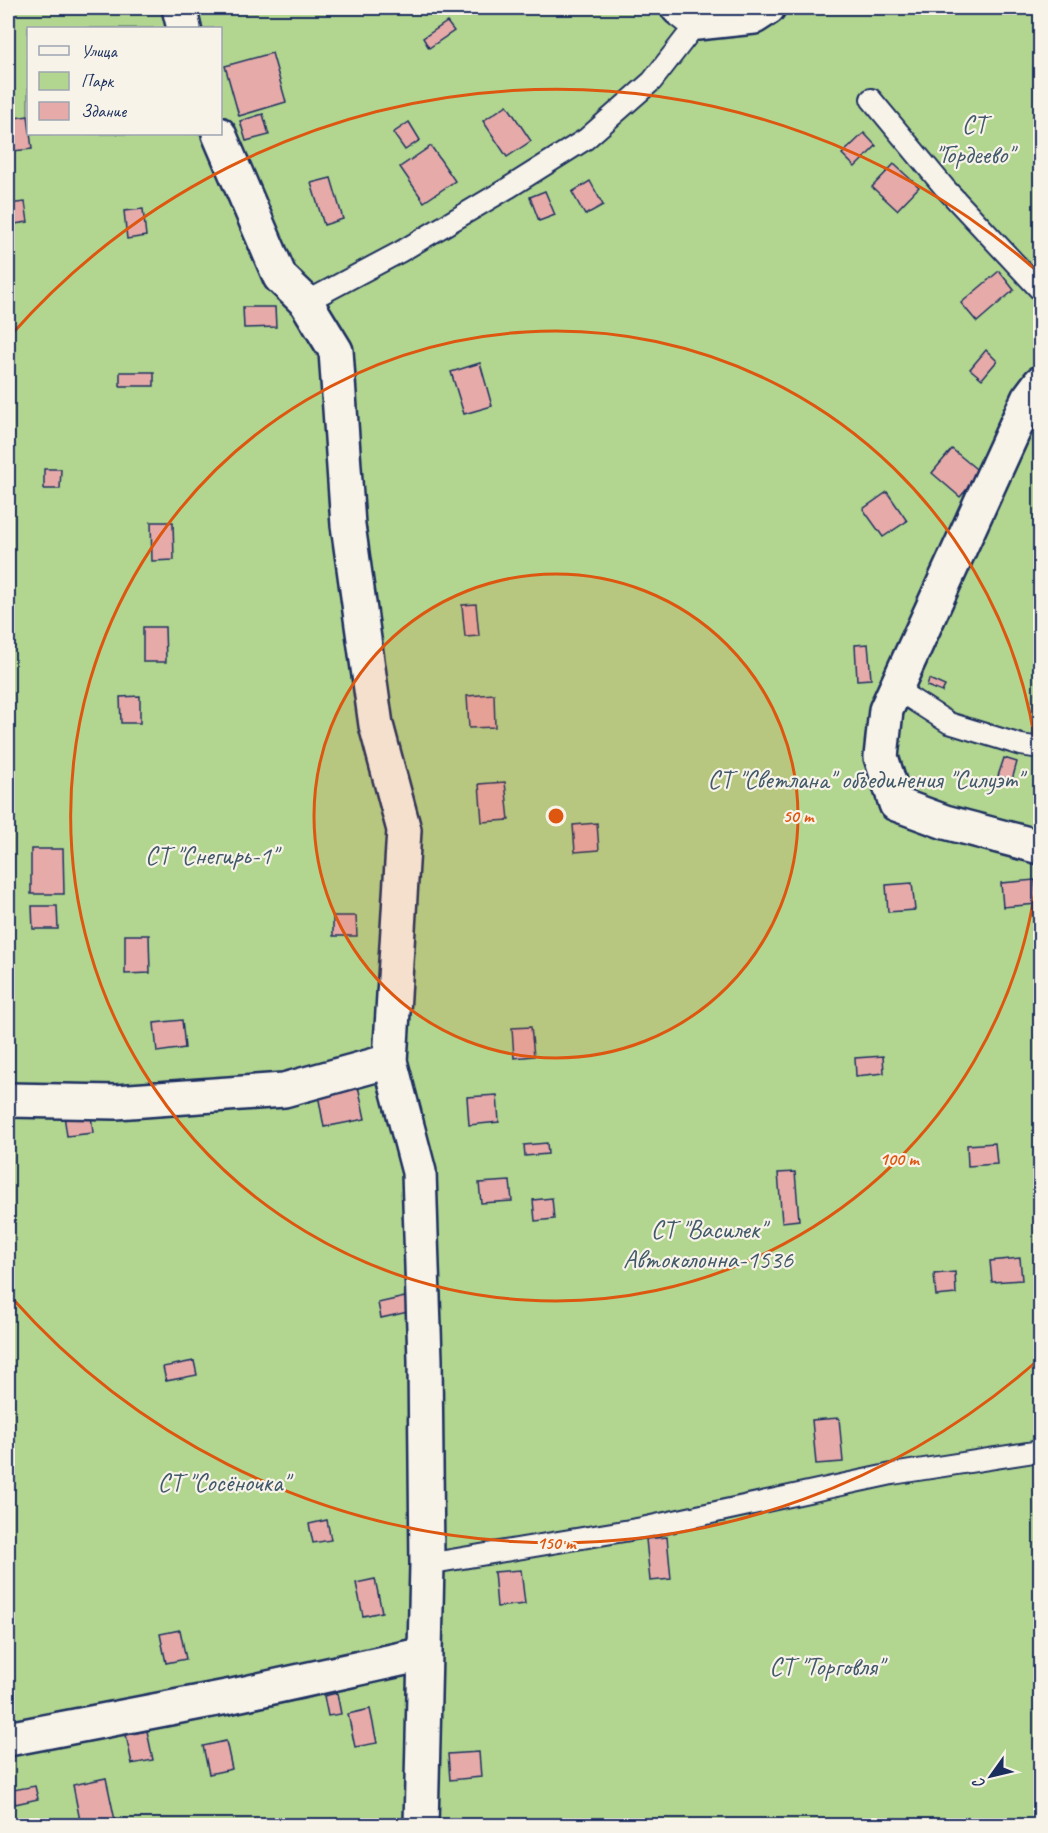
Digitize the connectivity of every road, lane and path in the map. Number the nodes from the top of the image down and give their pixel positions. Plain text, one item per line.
1 (179, 8) edge
2 (768, 8) edge
3 (687, 15) edge
4 (184, 27) edge
5 (871, 99) dead end
6 (219, 135) edge
7 (1041, 290) edge
8 (306, 302) junction
9 (1041, 383) edge
10 (896, 689) junction
11 (1041, 748) edge
12 (1041, 847) edge
13 (390, 1061) junction
14 (8, 1100) edge
15 (1041, 1451) edge
16 (427, 1564) junction
17 (424, 1654) junction
18 (8, 1739) edge
19 (421, 1826) edge

1 - 4 street
2 - 3 street
3 - 8 lane
5 - 7 lane
6 - 8 street
8 - 13 street
9 - 10 street
10 - 11 lane
10 - 12 street
13 - 14 street
13 - 16 street
15 - 16 lane
16 - 17 street
17 - 18 street
17 - 19 street

